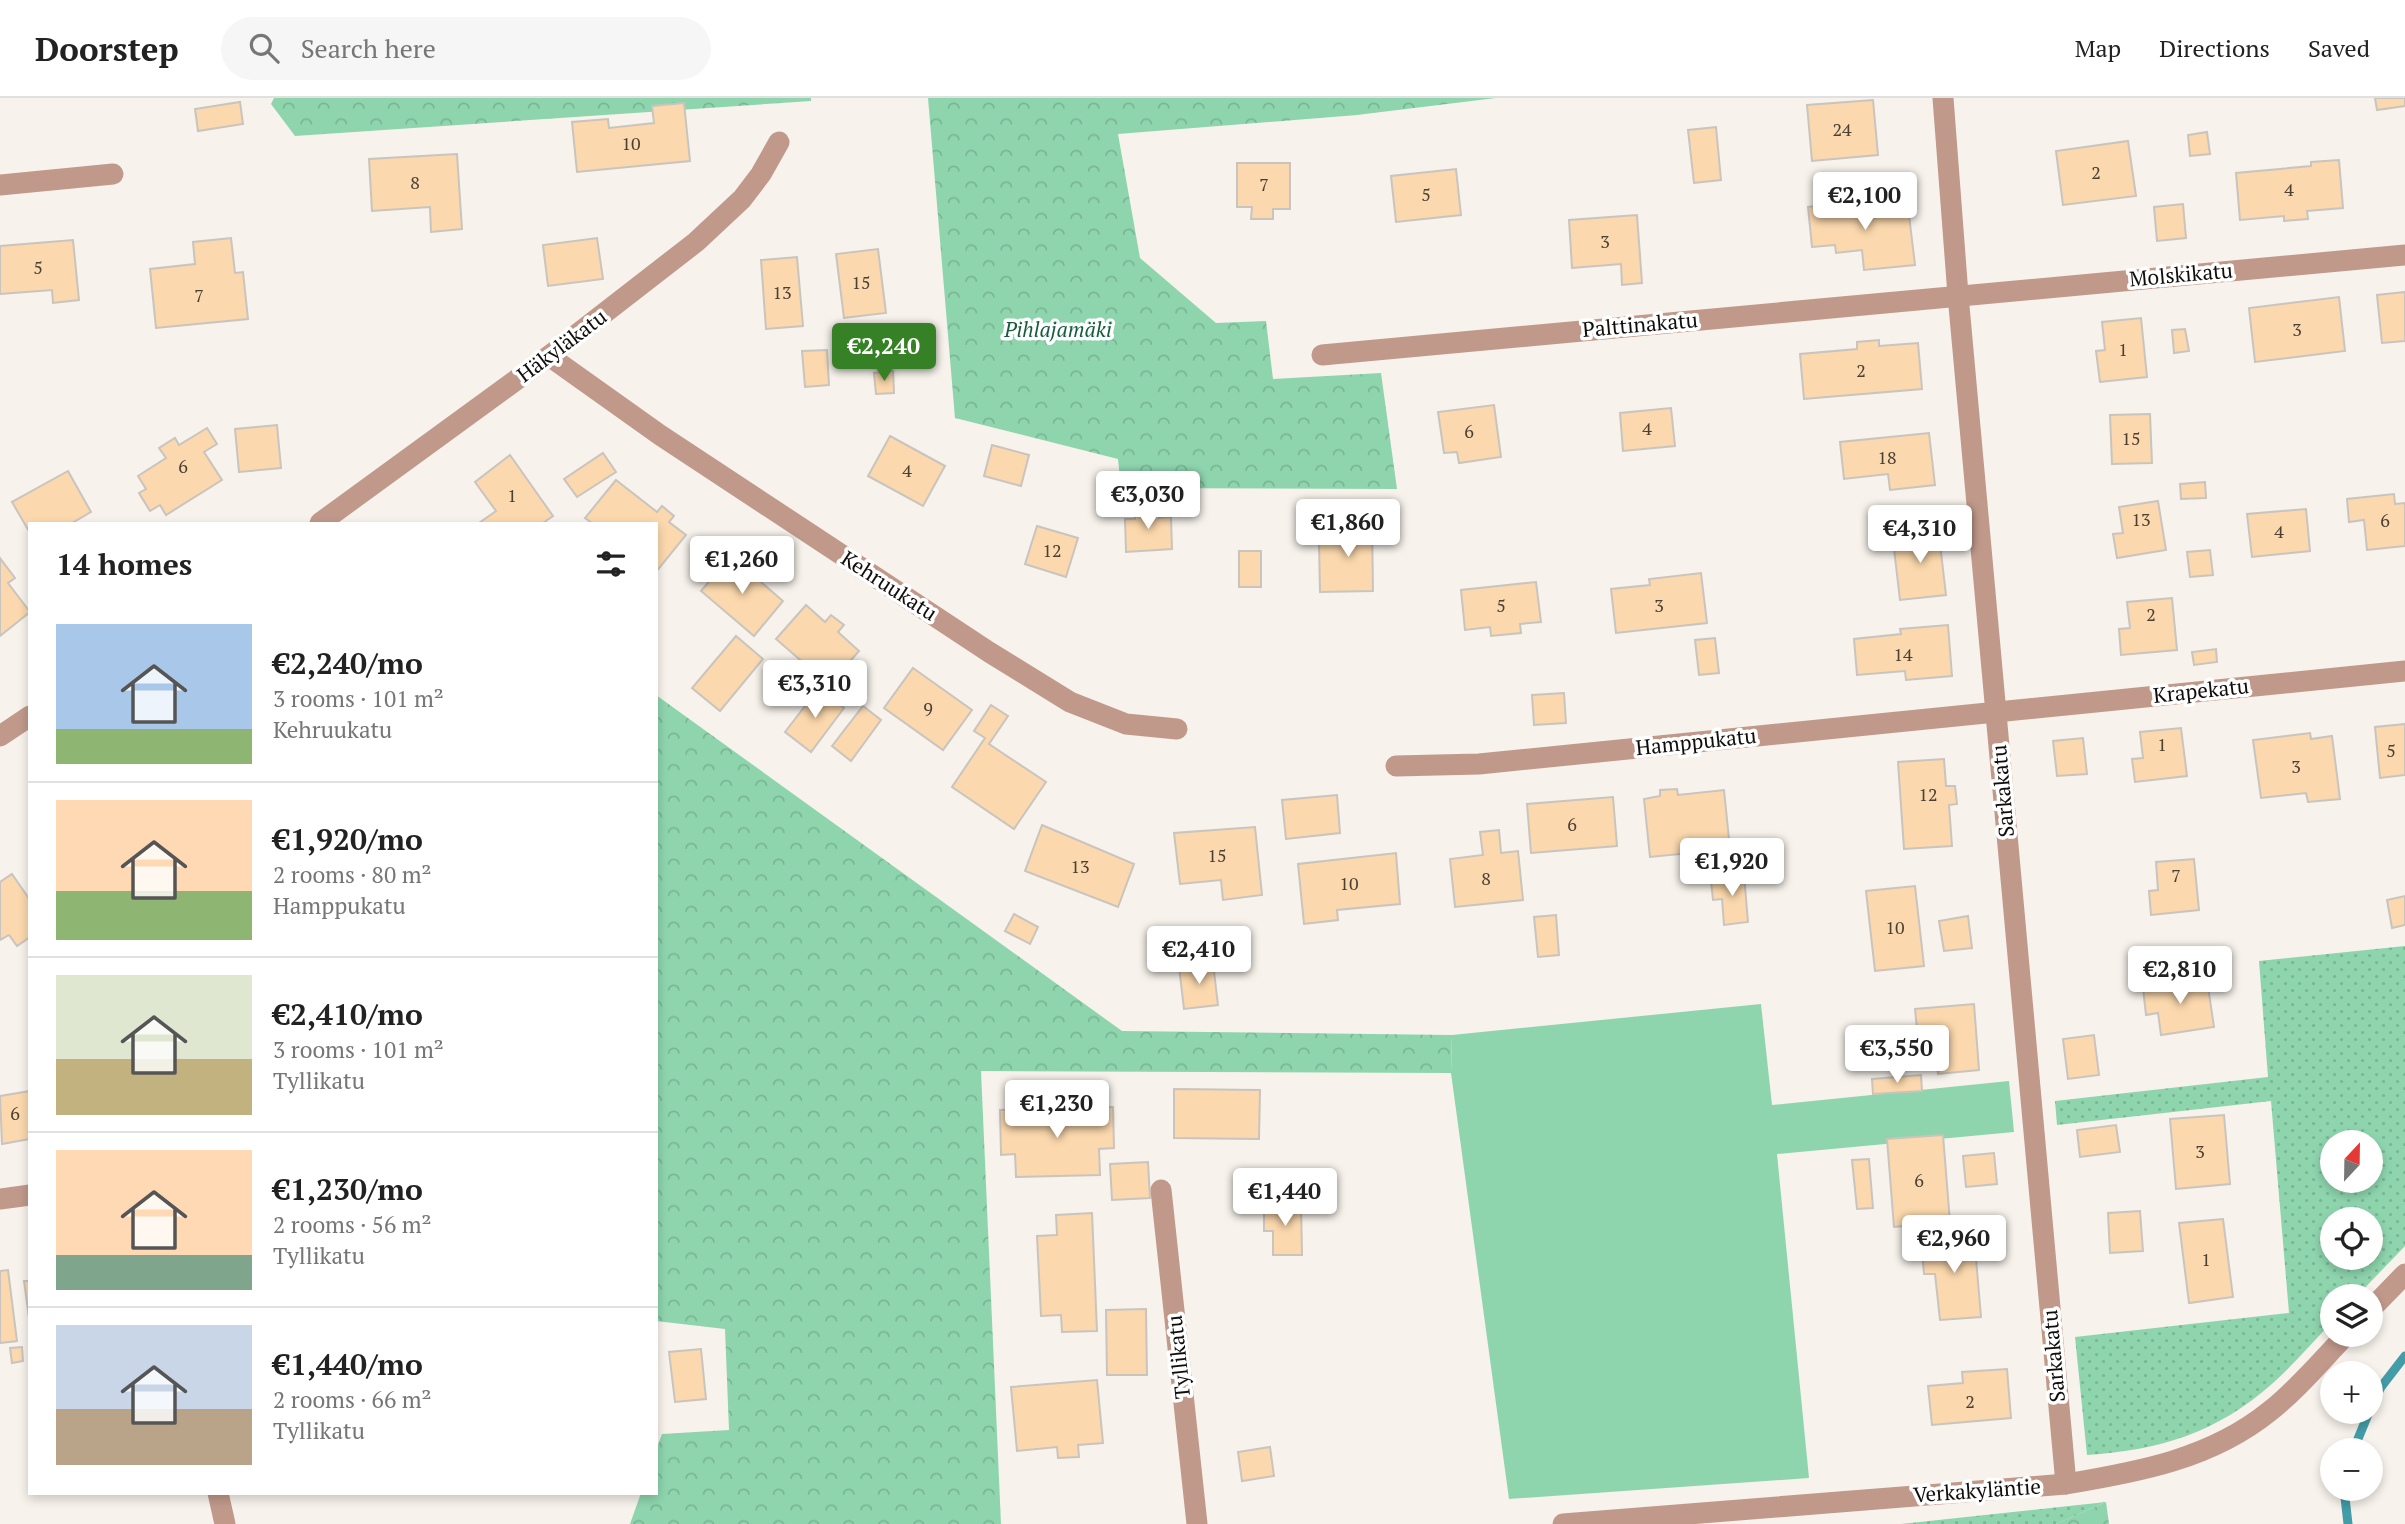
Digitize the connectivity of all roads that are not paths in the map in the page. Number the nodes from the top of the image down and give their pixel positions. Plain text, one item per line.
1 (1942, 98) edge
2 (779, 142) dead end
3 (113, 174) dead end
4 (0, 185) edge
5 (2405, 255) edge
6 (1958, 295) junction
7 (1322, 355) dead end
8 (549, 356) junction
9 (321, 522) edge
10 (2405, 671) edge
11 (1996, 711) junction
12 (28, 717) edge
13 (1177, 729) dead end
14 (0, 736) edge
15 (1396, 766) dead end
16 (1161, 1190) dead end
17 (28, 1195) edge
18 (0, 1199) edge
19 (2405, 1274) edge
20 (2383, 1297) edge
21 (2334, 1347) edge
22 (2066, 1484) junction
23 (218, 1495) edge
24 (225, 1524) edge
25 (1197, 1524) edge
26 (1563, 1524) edge

1 - 6 street, Sarkakatu
2 - 8 street, Häkyläkatu
3 - 4 street
5 - 6 street, Molskikatu
6 - 7 street, Palttinakatu
6 - 11 street, Sarkakatu
8 - 9 street, Häkyläkatu
8 - 13 street, Kehruukatu
10 - 11 street, Krapekatu
11 - 15 street, Hamppukatu
11 - 22 street, Sarkakatu
12 - 14 street
16 - 25 street, Tyllikatu
17 - 18 street
19 - 20 street
21 - 22 street, Verkakyläntie
22 - 26 street, Verkakyläntie
23 - 24 street

